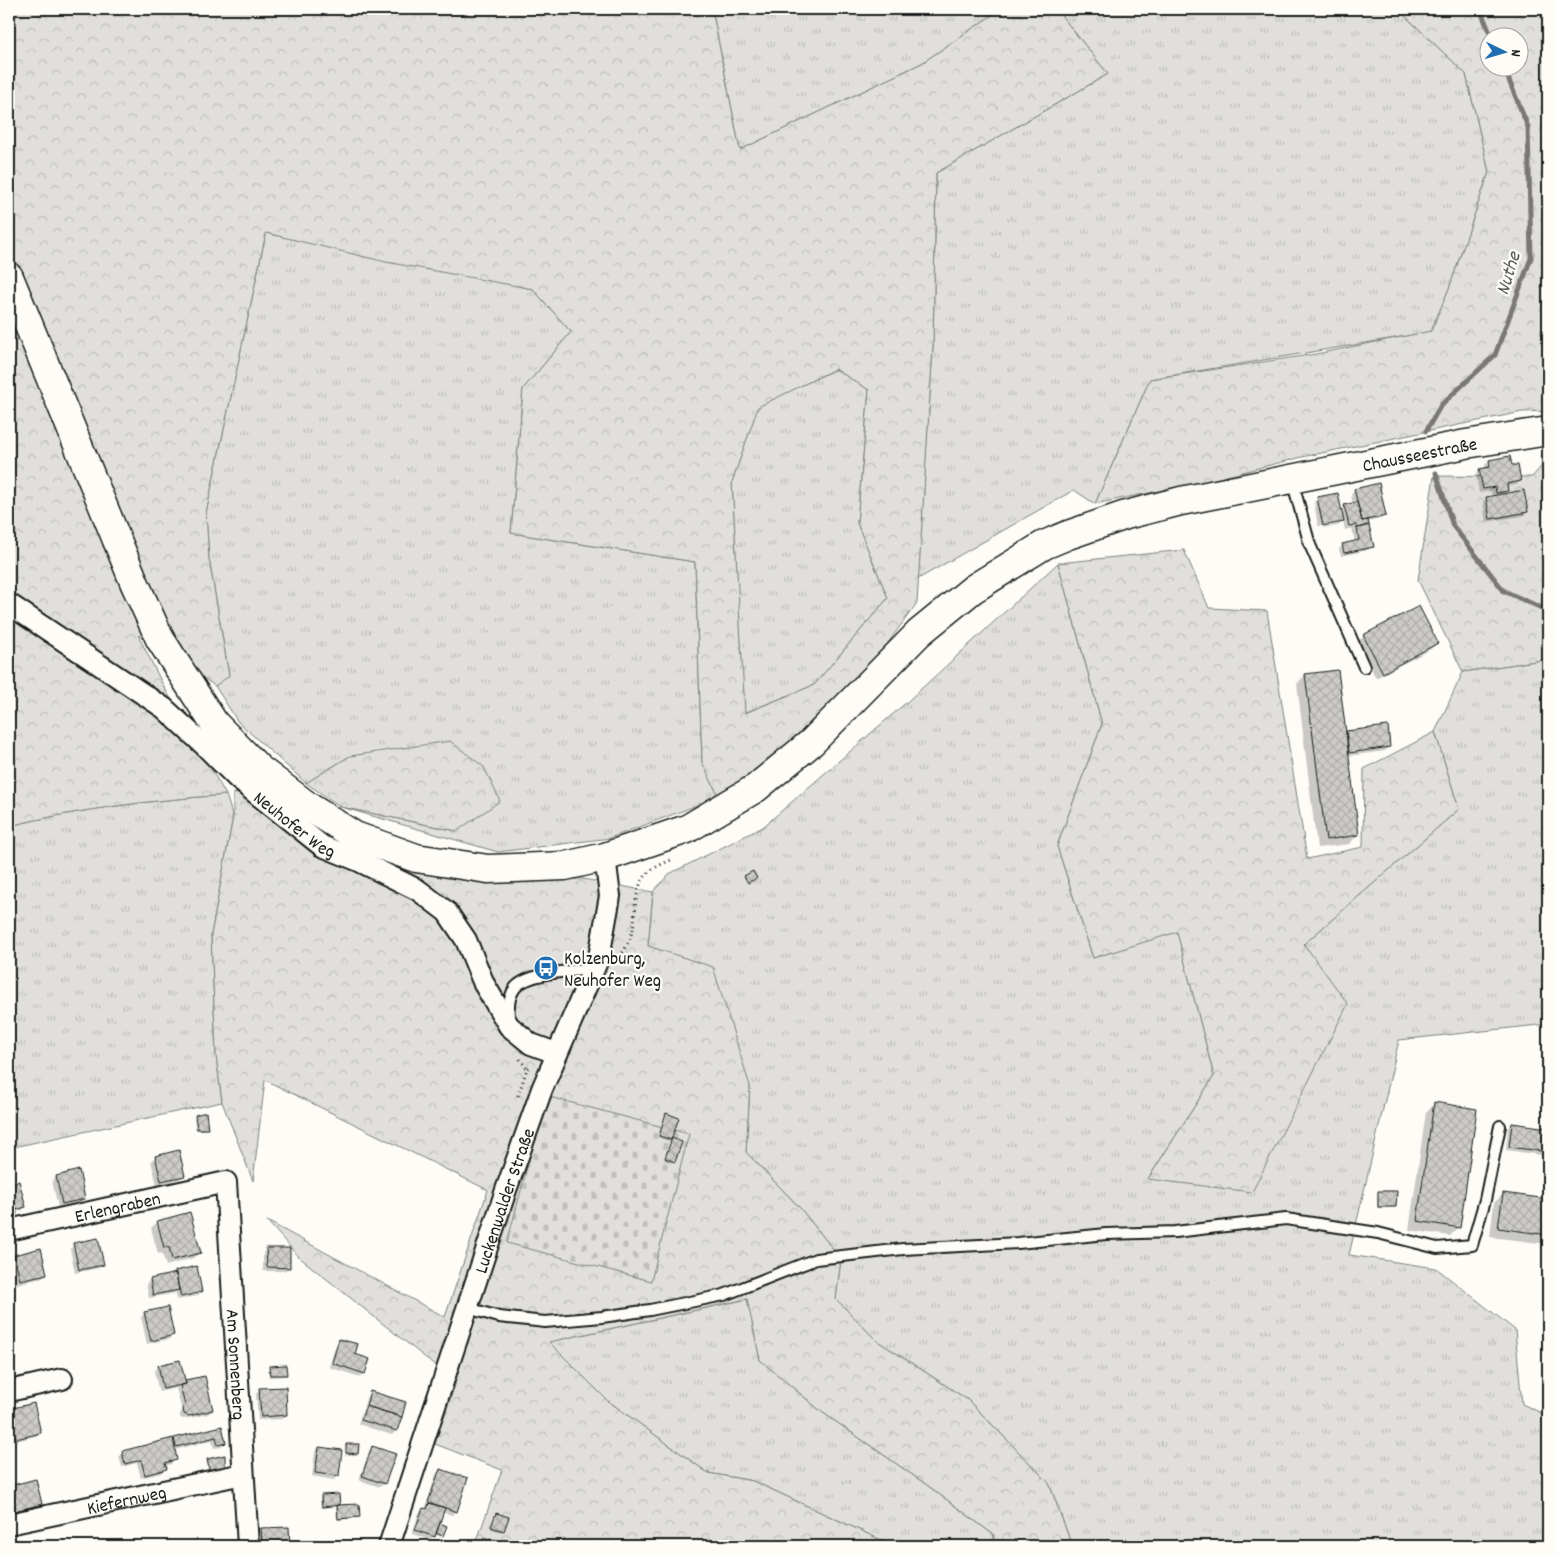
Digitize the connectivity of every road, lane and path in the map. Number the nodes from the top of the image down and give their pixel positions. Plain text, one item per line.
1 (9, 277) edge
2 (1548, 431) edge
3 (1291, 479) junction
4 (9, 604) edge
5 (1364, 667) dead end
6 (605, 857) junction
7 (594, 970) junction
8 (509, 1026) junction
9 (516, 1053) dead end
10 (556, 1053) junction
11 (527, 1069) dead end
12 (1500, 1126) dead end
13 (226, 1182) joint
14 (9, 1230) edge
15 (468, 1308) junction
16 (62, 1379) dead end
17 (9, 1391) edge
18 (243, 1474) junction
19 (9, 1524) edge
20 (248, 1546) edge
21 (389, 1546) edge

1 - 6 main road, Chausseestraße
2 - 3 main road, Chausseestraße
3 - 5 lane
3 - 6 main road, Chausseestraße
4 - 8 street, Neuhofer Weg
6 - 7 street, Luckenwalder Straße
7 - 8 lane
7 - 10 street, Luckenwalder Straße
8 - 10 street, Neuhofer Weg
9 - 11 path
10 - 15 street, Luckenwalder Straße
12 - 15 lane
13 - 14 street, Erlengraben
13 - 18 street, Am Sonnenberg
15 - 21 street, Luckenwalder Straße
16 - 17 street
18 - 19 street, Kiefernweg
18 - 20 street, Am Sonnenberg

